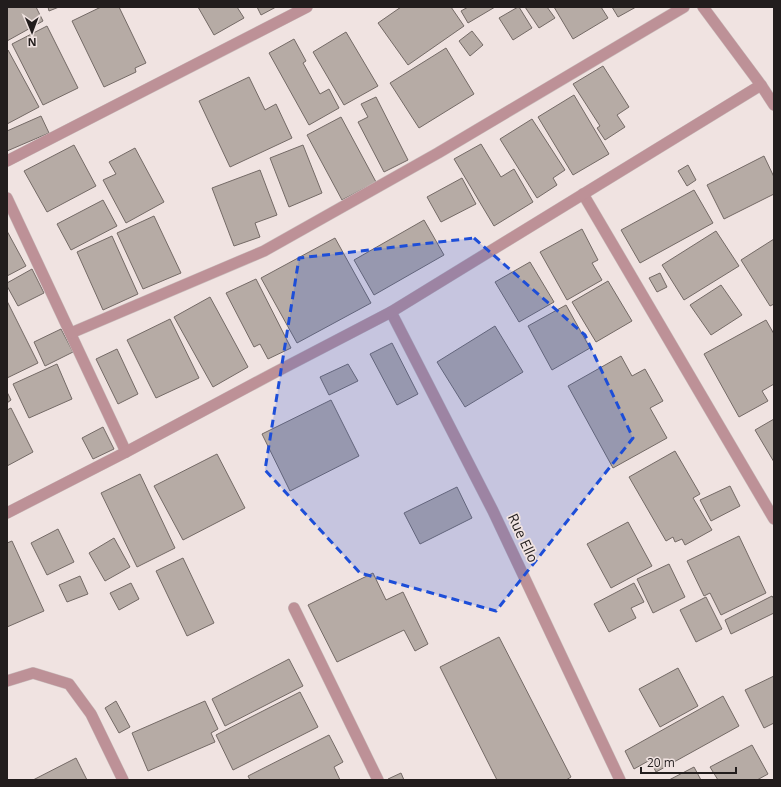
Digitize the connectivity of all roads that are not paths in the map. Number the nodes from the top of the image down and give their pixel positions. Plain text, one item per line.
1 (307, 7) edge
2 (684, 7) edge
3 (703, 7) edge
4 (761, 85) junction
5 (774, 105) edge
6 (7, 161) edge
7 (583, 194) junction
8 (7, 198) edge
9 (391, 312) junction
10 (71, 333) junction
11 (126, 452) junction
12 (7, 514) edge
13 (774, 518) edge
14 (294, 608) dead end
15 (7, 681) edge
16 (123, 780) edge
17 (378, 780) edge
18 (620, 780) edge

1 - 6 street
2 - 10 street
3 - 4 street
4 - 5 street
4 - 7 street
7 - 9 street
7 - 13 street
8 - 10 street
9 - 11 street
9 - 18 street, Rue Ello
10 - 11 street
11 - 12 street
14 - 17 street
15 - 16 street

